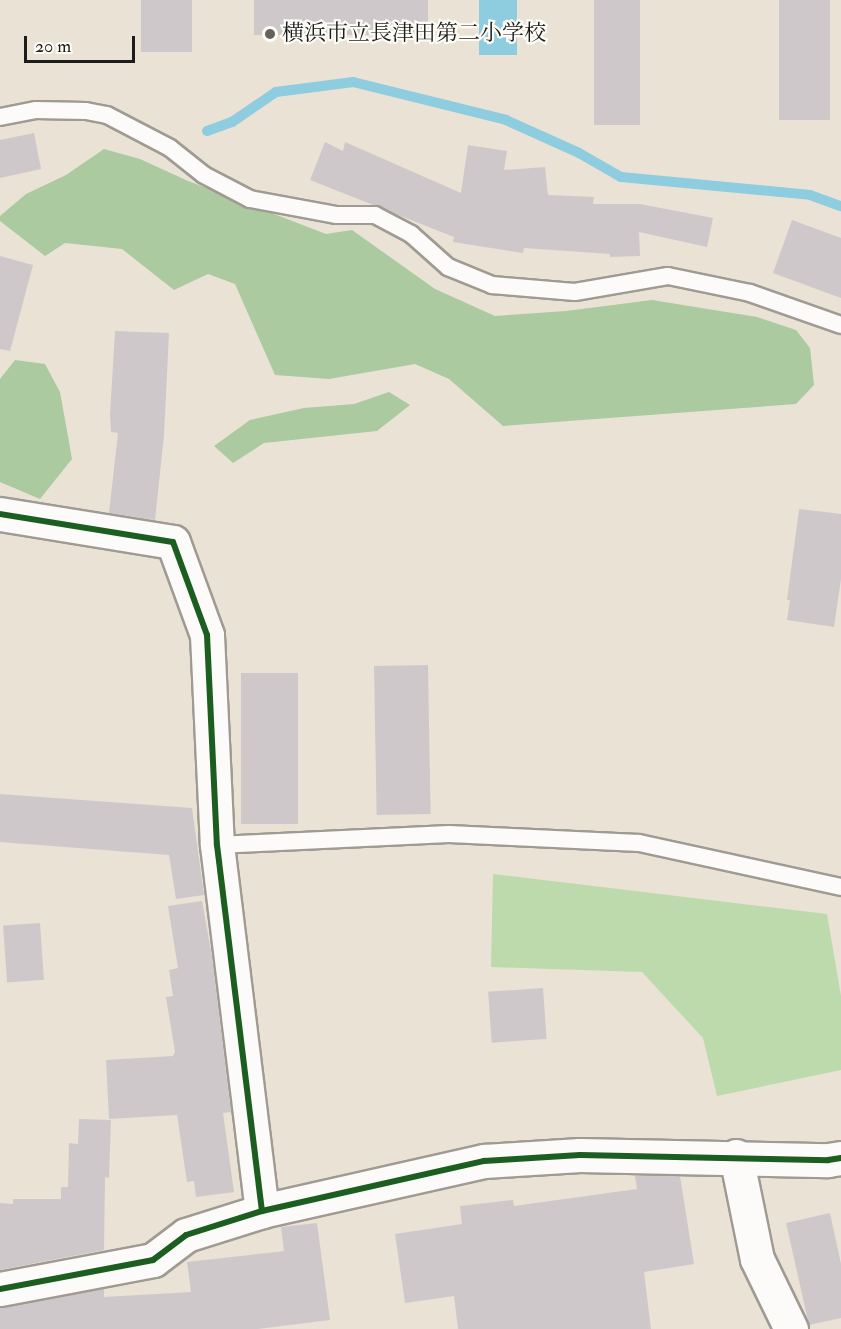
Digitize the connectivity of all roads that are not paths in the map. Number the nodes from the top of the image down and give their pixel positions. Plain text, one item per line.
1 (0, 117) edge
2 (841, 325) edge
3 (0, 514) edge
4 (217, 845) junction
5 (841, 886) edge
6 (736, 1156) junction
7 (841, 1158) edge
8 (262, 1211) junction
9 (0, 1289) edge
10 (791, 1329) edge

1 - 2 lane
3 - 4 street
4 - 5 lane
4 - 8 street
6 - 7 street
6 - 8 street
6 - 10 street
8 - 9 street

